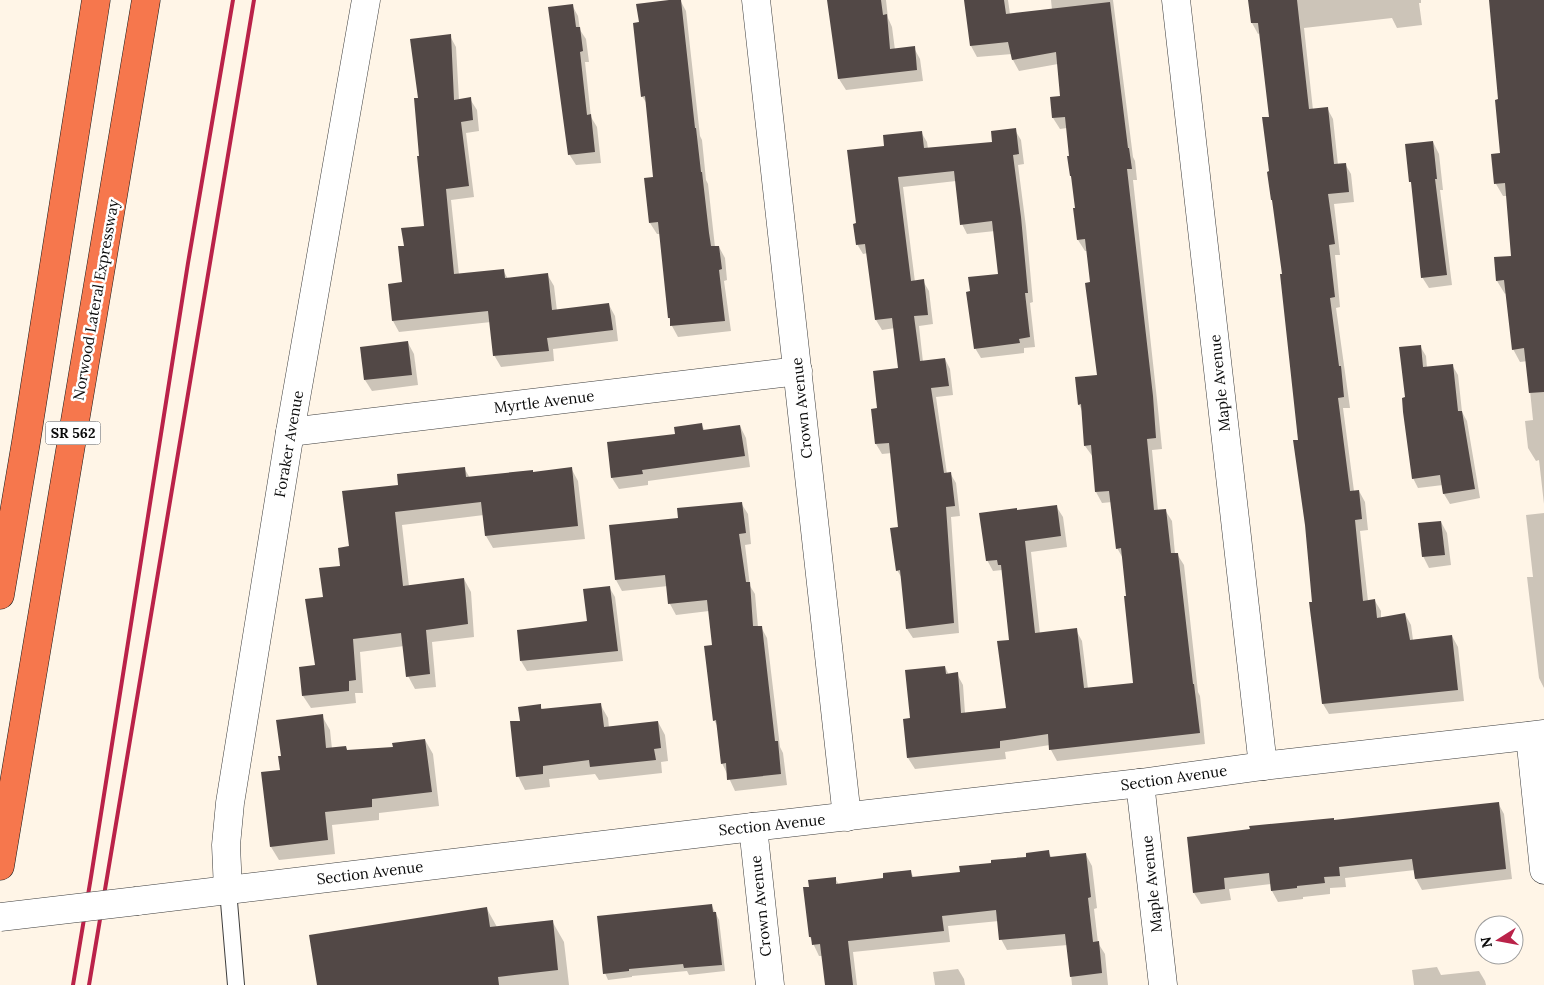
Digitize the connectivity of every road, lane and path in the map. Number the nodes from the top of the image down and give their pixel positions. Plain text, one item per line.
1 (96, 0) edge
2 (146, 0) edge
3 (366, 0) edge
4 (756, 0) edge
5 (1176, 0) edge
6 (798, 371) junction
7 (290, 432) junction
8 (0, 595) edge
9 (1537, 735) edge
10 (1263, 766) junction
11 (1140, 783) junction
12 (847, 817) junction
13 (753, 827) junction
14 (0, 866) edge
15 (1544, 870) edge
16 (228, 890) junction
17 (0, 918) edge
18 (236, 985) edge
19 (770, 985) edge
20 (1163, 985) edge

1 - 8 highway, SR 562
2 - 14 highway, Norwood Lateral Expressway / SR 562
3 - 7 street, Foraker Avenue
4 - 6 street, Crown Avenue
5 - 10 street, Maple Avenue
6 - 7 street, Myrtle Avenue
6 - 12 street, Crown Avenue
7 - 16 street, Foraker Avenue
9 - 10 street, Section Avenue
9 - 15 street
10 - 11 street, Section Avenue
11 - 12 street, Section Avenue
11 - 20 street, Maple Avenue
12 - 13 street, Section Avenue
13 - 16 street, Section Avenue
13 - 19 street, Crown Avenue
16 - 17 street, Section Avenue, bridge
16 - 18 lane

